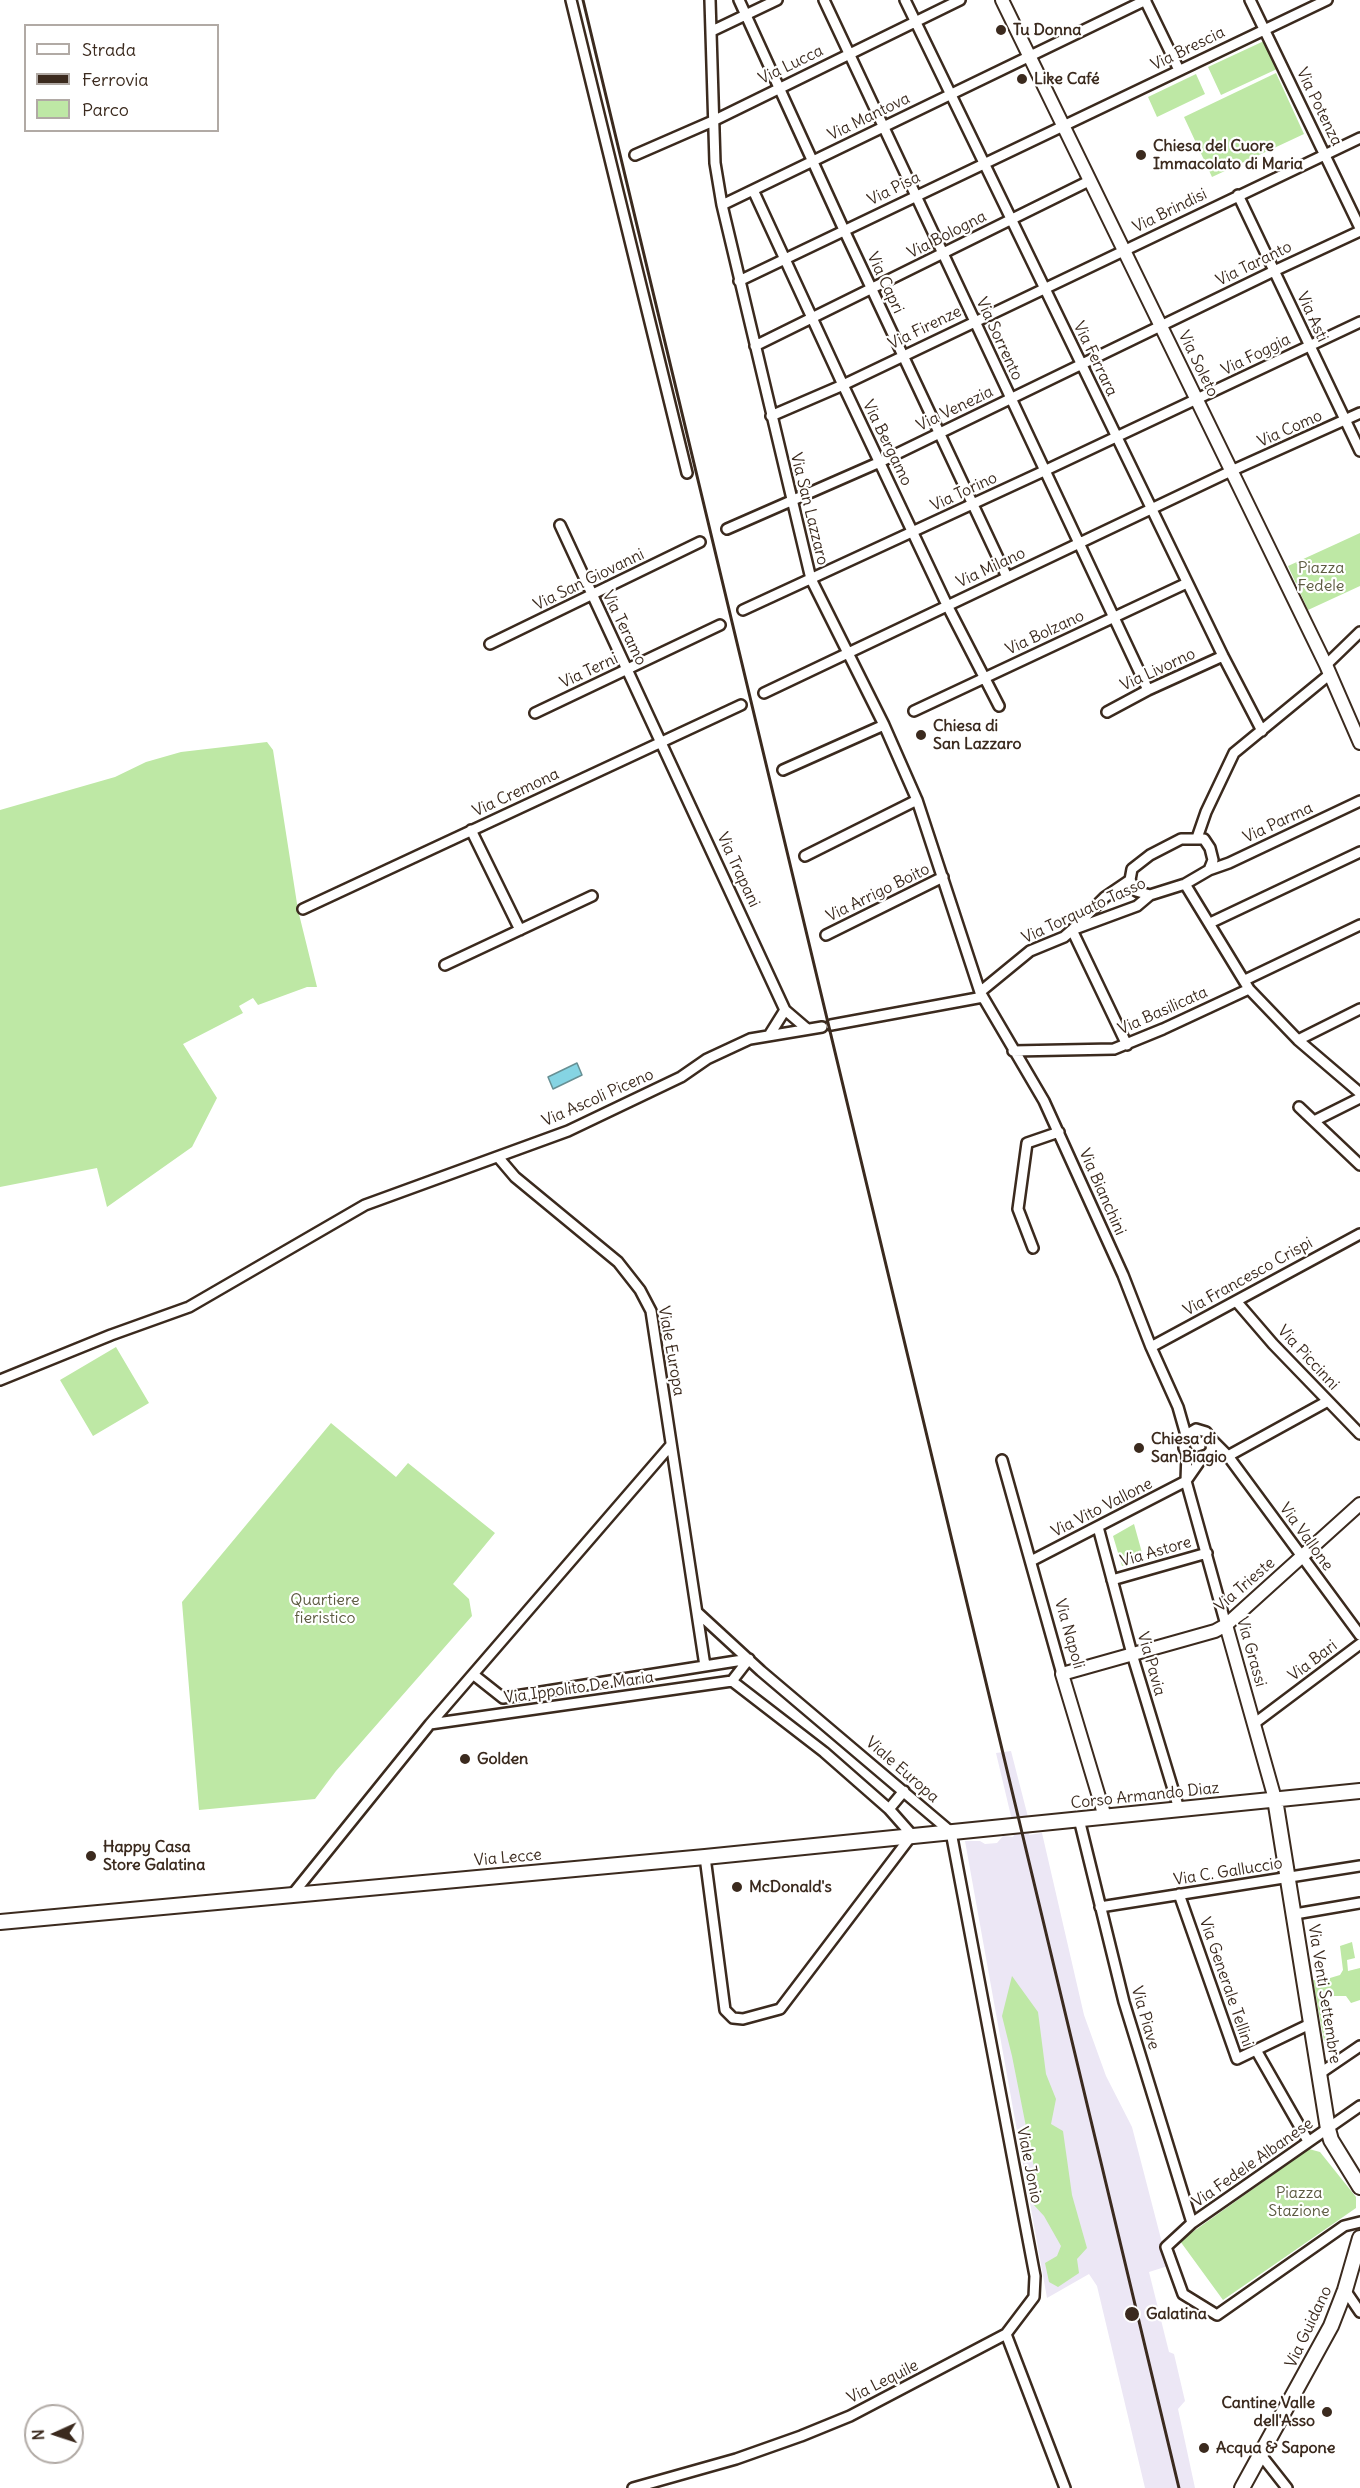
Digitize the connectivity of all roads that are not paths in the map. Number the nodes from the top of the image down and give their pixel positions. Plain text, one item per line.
1 (571, 0) edge
2 (710, 0) edge
3 (739, 0) edge
4 (777, 0) edge
5 (824, 0) edge
6 (905, 0) edge
7 (960, 0) edge
8 (1002, 0) edge
9 (1146, 0) edge
10 (1250, 0) edge
11 (1327, 0) edge
12 (746, 15) junction
13 (915, 22) junction
14 (1264, 29) junction
15 (712, 31) junction
16 (849, 54) junction
17 (1029, 56) junction
18 (1179, 70) junction
19 (779, 88) junction
20 (950, 94) junction
21 (713, 121) junction
22 (1062, 126) junction
23 (883, 127) junction
24 (1360, 138) edge
25 (635, 155) dead end
26 (1325, 155) junction
27 (812, 161) junction
28 (983, 163) junction
29 (1089, 182) junction
30 (753, 190) junction
31 (1238, 195) junction
32 (915, 196) junction
33 (722, 205) junction
34 (1011, 219) junction
35 (844, 230) junction
36 (1360, 230) edge
37 (1124, 250) junction
38 (942, 254) junction
39 (786, 258) junction
40 (1274, 271) junction
41 (739, 281) junction
42 (1044, 287) junction
43 (872, 290) junction
44 (813, 319) junction
45 (974, 321) junction
46 (1360, 322) edge
47 (1161, 326) junction
48 (754, 346) junction
49 (1309, 346) junction
50 (903, 356) junction
51 (1082, 366) junction
52 (843, 385) junction
53 (1010, 399) junction
54 (1197, 400) junction
55 (1360, 413) edge
56 (771, 416) junction
57 (1345, 420) junction
58 (940, 433) junction
59 (1117, 437) junction
60 (1360, 451) edge
61 (880, 462) junction
62 (1044, 471) junction
63 (1231, 471) junction
64 (687, 473) dead end
65 (791, 500) junction
66 (974, 504) junction
67 (1152, 509) junction
68 (560, 525) dead end
69 (727, 529) dead end
70 (914, 532) junction
71 (700, 542) dead end
72 (1078, 543) junction
73 (1007, 577) junction
74 (811, 579) junction
75 (1187, 583) junction
76 (592, 596) junction
77 (948, 605) junction
78 (743, 610) dead end
79 (1114, 618) junction
80 (720, 625) dead end
81 (1360, 632) edge
82 (490, 644) dead end
83 (848, 652) junction
84 (1223, 656) junction
85 (1328, 669) junction
86 (628, 670) junction
87 (984, 677) junction
88 (1148, 690) junction
89 (764, 693) dead end
90 (741, 705) dead end
91 (999, 706) dead end
92 (914, 711) dead end
93 (1107, 712) dead end
94 (535, 713) dead end
95 (884, 724) junction
96 (1262, 730) junction
97 (662, 743) junction
98 (1360, 743) edge
99 (783, 770) dead end
100 (917, 800) junction
101 (1360, 801) edge
102 (471, 830) junction
103 (1197, 838) junction
104 (1360, 852) edge
105 (805, 856) dead end
106 (1209, 870) junction
107 (943, 878) junction
108 (1130, 880) junction
109 (1185, 884) junction
110 (592, 896) dead end
111 (1150, 896) junction
112 (303, 909) dead end
113 (1210, 923) junction
114 (1360, 925) edge
115 (520, 930) junction
116 (1072, 930) junction
117 (826, 935) dead end
118 (445, 965) dead end
119 (1247, 984) junction
120 (982, 994) junction
121 (1360, 1009) edge
122 (785, 1010) junction
123 (827, 1026) joint
124 (806, 1028) junction
125 (770, 1034) junction
126 (1298, 1040) junction
127 (1127, 1045) junction
128 (1014, 1051) junction
129 (1360, 1094) edge
130 (1360, 1098) edge
131 (1299, 1107) dead end
132 (1314, 1121) junction
133 (1059, 1132) junction
134 (498, 1157) junction
135 (1360, 1165) edge
136 (1360, 1234) edge
137 (1033, 1248) dead end
138 (1236, 1301) junction
139 (1151, 1347) junction
140 (0, 1380) edge
141 (1328, 1401) junction
142 (1178, 1407) junction
143 (1202, 1430) junction
144 (1360, 1434) edge
145 (1186, 1436) junction
146 (1212, 1440) junction
147 (671, 1445) junction
148 (1188, 1454) junction
149 (1205, 1456) junction
150 (1228, 1456) junction
151 (1002, 1461) dead end
152 (1186, 1481) junction
153 (1360, 1504) edge
154 (1098, 1527) junction
155 (1207, 1553) junction
156 (1303, 1557) junction
157 (1031, 1561) junction
158 (1112, 1580) junction
159 (698, 1613) junction
160 (1226, 1625) junction
161 (1360, 1635) edge
162 (1360, 1644) edge
163 (1132, 1654) junction
164 (749, 1659) junction
165 (705, 1666) junction
166 (1062, 1674) junction
167 (474, 1675) junction
168 (732, 1681) junction
169 (503, 1698) junction
170 (504, 1714) junction
171 (1255, 1723) junction
172 (430, 1724) junction
173 (904, 1791) junction
174 (1360, 1791) edge
175 (1275, 1799) junction
176 (889, 1809) junction
177 (1179, 1809) junction
178 (1105, 1817) junction
179 (1079, 1819) junction
180 (1019, 1825) joint
181 (951, 1832) junction
182 (912, 1835) junction
183 (705, 1857) junction
184 (1360, 1866) edge
185 (1288, 1877) junction
186 (1179, 1894) junction
187 (292, 1895) junction
188 (1360, 1903) edge
189 (1100, 1907) junction
190 (1295, 1914) junction
191 (0, 1922) edge
192 (1312, 2023) junction
193 (1360, 2046) edge
194 (1257, 2050) junction
195 (1319, 2073) junction
196 (1360, 2106) edge
197 (1328, 2129) junction
198 (1308, 2141) junction
199 (1355, 2164) edge
200 (1360, 2187) edge
201 (1360, 2222) edge
202 (1192, 2223) junction
203 (1359, 2243) edge
204 (1345, 2290) junction
205 (1360, 2312) edge
206 (1006, 2334) junction
207 (1261, 2455) junction
208 (633, 2488) edge
209 (1065, 2488) edge
210 (1242, 2488) edge
211 (1287, 2488) edge

1 - 64 street
2 - 15 street, Via San Lazzaro
3 - 12 street, Via Capri
4 - 12 street
5 - 16 street, Via Sorrento
6 - 13 street, Via Ferrara
7 - 13 street, Via Lucca
8 - 17 street, Via Soleto
9 - 17 street, Via Mantova
9 - 18 street
10 - 14 street, Via Potenza
11 - 14 street, Via Brescia
12 - 15 street
12 - 19 street, Via Capri
13 - 16 street, Via Lucca
13 - 20 street, Via Ferrara
14 - 18 street, Via Brescia
14 - 26 street, Via Potenza
15 - 21 street, Via San Lazzaro
16 - 19 street, Via Lucca
16 - 23 street, Via Sorrento
17 - 20 street, Via Mantova
17 - 22 street, Via Soleto
18 - 22 street, Via Brescia
19 - 21 street, Via Lucca
19 - 27 street, Via Capri
20 - 23 street, Via Mantova
20 - 28 street, Via Ferrara
21 - 25 street, Via Lucca
21 - 33 street, Via San Lazzaro
22 - 28 street, Via Pisa
22 - 29 street, Via Soleto
23 - 27 street, Via Mantova
23 - 32 street, Via Sorrento
24 - 26 street, Via Brindisi
26 - 31 street, Via Brindisi
26 - 36 street, Via Potenza
27 - 30 street, Via Mantova
27 - 35 street, Via Capri
28 - 32 street, Via Pisa
28 - 34 street, Via Ferrara
29 - 34 street, Via Bologna
29 - 37 street, Via Soleto
30 - 33 street, Via Mantova
30 - 39 street, Via Bergamo
31 - 37 street, Via Brindisi
31 - 40 street, Via Asti
32 - 35 street, Via Pisa
32 - 38 street, Via Sorrento
33 - 41 street, Via San Lazzaro
34 - 38 street, Via Bologna
34 - 42 street, Via Ferrara
35 - 39 street, Via Pisa
35 - 43 street, Via Capri
36 - 40 street, Via Taranto
37 - 42 street, Via Firenze
37 - 47 street, Via Soleto
38 - 43 street, Via Bologna
38 - 45 street, Via Sorrento
39 - 41 street, Via Pisa
39 - 44 street, Via Bergamo
40 - 47 street, Via Taranto
40 - 49 street, Via Asti
41 - 48 street, Via San Lazzaro
42 - 45 street, Via Firenze
42 - 51 street, Via Ferrara
43 - 44 street, Via Bologna
43 - 50 street, Via Capri
44 - 48 street, Via Bologna
44 - 52 street, Via Bergamo
45 - 50 street, Via Firenze
45 - 53 street, Via Sorrento
46 - 49 street, Via Foggia
47 - 51 street, Via Venezia
47 - 54 street, Via Soleto
48 - 56 street, Via San Lazzaro
49 - 54 street, Via Foggia
49 - 57 street, Via Asti
50 - 52 street, Via Firenze
50 - 58 street, Via Capri
51 - 53 street, Via Venezia
51 - 59 street, Via Ferrara
52 - 56 street, Via Firenze
52 - 61 street, Via Bergamo
53 - 58 street, Via Venezia
53 - 62 street, Via Sorrento
54 - 59 street, Via Torino
54 - 63 street, Via Soleto
55 - 57 street, Via Como
56 - 65 street, Via San Lazzaro
57 - 60 street, Via Asti
57 - 63 street, Via Como
58 - 61 street, Via Venezia
58 - 66 street, Via Capri
59 - 62 street, Via Torino
59 - 67 street, Via Ferrara
61 - 65 street, Via Venezia
61 - 70 street, Via Bergamo
62 - 66 street, Via Torino
62 - 72 street, Via Sorrento
63 - 67 street, Via Milano
63 - 85 street, Via Soleto
65 - 69 street, Via Venezia
65 - 74 street, Via San Lazzaro
66 - 70 street, Via Torino
66 - 73 street, Via Capri
67 - 72 street, Via Milano
67 - 75 street, Via Ferrara
68 - 76 street, Via Teramo
70 - 74 street, Via Torino
70 - 77 street, Via Bergamo
71 - 76 street, Via San Giovanni
72 - 73 street, Via Milano
72 - 79 street, Via Sorrento
73 - 77 street, Via Milano
74 - 78 street, Via Torino
74 - 83 street, Via San Lazzaro
75 - 79 street, Via Bolzano
75 - 84 street, Via Ferrara
76 - 82 street, Via San Giovanni
76 - 86 street, Via Teramo
77 - 83 street, Via Milano
77 - 87 street, Via Bergamo
79 - 87 street, Via Bolzano
79 - 88 street, Via Sorrento
80 - 86 street, Via Terni
81 - 85 street
83 - 89 street, Via Milano
83 - 95 street, Via San Lazzaro
84 - 88 street, Via Livorno
84 - 96 street, Via Ferrara
85 - 96 street
85 - 98 street, Via Soleto
86 - 94 street, Via Terni
86 - 97 street, Via Teramo
87 - 91 street, Via Bergamo
87 - 92 street, Via Bolzano
88 - 93 street, Via Livorno
90 - 97 street, Via Cremona
95 - 99 street
95 - 100 street, Via San Lazzaro
96 - 103 street
97 - 102 street, Via Cremona
97 - 122 street, Via Trapani
100 - 105 street
100 - 107 street, Via San Lazzaro
101 - 106 street, Via Parma
102 - 112 street, Via Cremona
102 - 115 street
103 - 106 street
103 - 108 street
104 - 113 street
106 - 109 street, Via Torquato Tasso
107 - 117 street, Via Arrigo Boito
107 - 120 street, Via San Lazzaro
108 - 111 street
108 - 116 street
109 - 111 street, Via Torquato Tasso
109 - 113 street
110 - 115 street
111 - 116 street, Via Torquato Tasso
113 - 119 street
114 - 119 street, Via Basilicata
115 - 118 street
116 - 120 street, Via Torquato Tasso
116 - 127 street
119 - 126 street
119 - 127 street, Via Basilicata
120 - 123 street, Via Torquato Tasso
120 - 128 street, Via Bianchini
121 - 126 street
122 - 124 street, Via Trapani
122 - 125 street
123 - 124 street, Via Ascoli Piceno
124 - 125 street, Via Ascoli Piceno
125 - 134 street, Via Ascoli Piceno
126 - 129 street
127 - 128 street, Via Basilicata
128 - 133 street, Via Bianchini
130 - 132 street
131 - 132 street
132 - 135 street
133 - 137 street
133 - 139 street, Via Bianchini
134 - 140 street, Via Ascoli Piceno
134 - 147 street, Viale Europa
136 - 138 street, Via Francesco Crispi
138 - 139 street, Via Francesco Crispi
138 - 141 street, Via Piccinni
139 - 142 street, Via Bianchini
141 - 144 street, Via Piccinni
141 - 150 street
142 - 143 street
142 - 145 street
143 - 145 street
143 - 146 street
145 - 148 street
146 - 149 street
146 - 150 street, Via Vallone
147 - 159 street, Viale Europa
147 - 167 street
148 - 149 street
148 - 152 street
149 - 150 street
149 - 152 street
150 - 156 street, Via Vallone
151 - 157 street, Via Napoli
152 - 154 street, Via Vito Vallone
152 - 155 street, Via Grassi
153 - 156 street, Via Trieste
154 - 157 street, Via Vito Vallone
154 - 158 street, Via Pavia
155 - 158 street, Via Astore
155 - 160 street, Via Grassi
156 - 160 street, Via Trieste
156 - 161 street, Via Vallone
157 - 166 street, Via Napoli
158 - 163 street, Via Pavia
159 - 164 street, Viale Europa
159 - 165 street, Viale Europa
160 - 163 street, Via Trieste
160 - 171 street, Via Grassi
162 - 171 street, Via Bari
163 - 166 street, Via Trieste
163 - 177 street, Via Pavia
164 - 165 street, Via Ippolito De Maria
164 - 168 street
164 - 173 street, Viale Europa
165 - 169 street, Via Ippolito De Maria
166 - 178 street, Via Napoli
167 - 169 street, Via Ippolito De Maria
167 - 172 street
168 - 170 street, Via Ippolito De Maria
168 - 176 street
169 - 170 street
170 - 172 street, Via Ippolito De Maria
171 - 175 street, Via Grassi
172 - 187 street
173 - 176 street
173 - 181 street, Viale Europa
174 - 175 main road, Corso Armando Diaz
175 - 177 main road, Corso Armando Diaz
175 - 185 main road, Via Venti Settembre
176 - 182 street
177 - 178 main road, Corso Armando Diaz
178 - 179 main road, Corso Armando Diaz
179 - 180 main road, Corso Armando Diaz
179 - 189 street, Via Piave
180 - 181 main road, Via Lecce
181 - 182 main road, Via Lecce
181 - 206 street, Viale Jonio
182 - 183 main road, Via Lecce
182 - 183 street
183 - 187 main road, Via Lecce
184 - 185 street, Via C. Galluccio
185 - 186 street, Via C. Galluccio
185 - 190 main road, Via Venti Settembre
186 - 189 street, Via C. Galluccio
186 - 194 street, Via Generale Tellini
187 - 191 main road, Via Lecce
188 - 190 street
189 - 202 street, Via Piave
190 - 192 main road, Via Venti Settembre
192 - 194 street
192 - 195 main road, Via Venti Settembre
193 - 195 street
194 - 198 street
195 - 197 main road, Via Venti Settembre
196 - 197 street, Via Fedele Albanese
197 - 198 street, Via Fedele Albanese
197 - 199 main road, Via Venti Settembre
198 - 202 street, Via Fedele Albanese
199 - 200 main road, Via Venti Settembre
201 - 202 street, Via Fedele Albanese
203 - 204 main road, Via Guidano
204 - 205 street
204 - 207 main road, Via Guidano
206 - 208 street, Via Lequile
206 - 209 street
207 - 210 main road, Via Guidano
207 - 211 street

